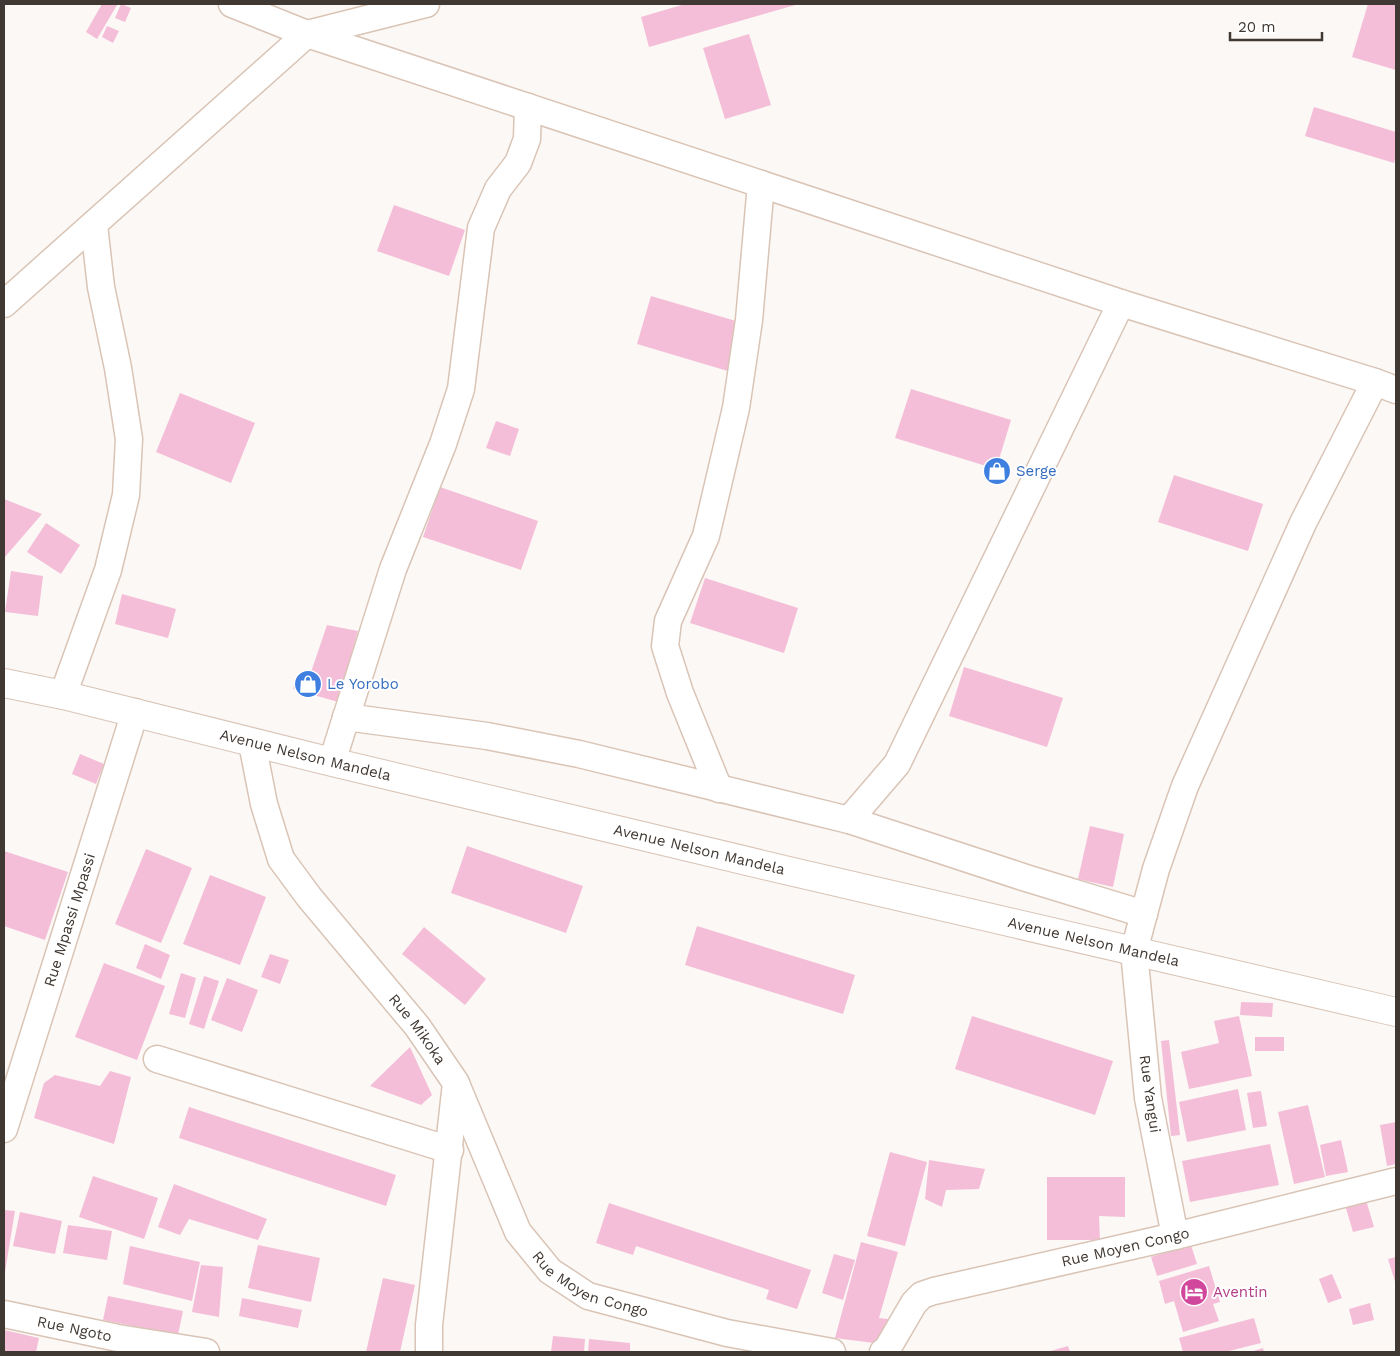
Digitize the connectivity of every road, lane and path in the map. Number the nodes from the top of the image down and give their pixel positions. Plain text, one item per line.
1 (232, 4) edge
2 (426, 4) edge
3 (307, 34) junction
4 (528, 107) junction
5 (761, 184) junction
6 (94, 225) junction
7 (1121, 303) junction
8 (4, 304) edge
9 (1386, 386) edge
10 (4, 684) edge
11 (63, 695) junction
12 (134, 712) junction
13 (346, 717) junction
14 (252, 743) junction
15 (332, 762) junction
16 (719, 789) junction
17 (849, 820) junction
18 (1144, 914) junction
19 (1134, 952) junction
20 (1396, 1012) edge
21 (157, 1059) dead end
22 (456, 1083) junction
23 (4, 1129) edge
24 (450, 1150) junction
25 (1396, 1181) edge
26 (1175, 1236) junction
27 (4, 1314) edge
28 (724, 1343) edge
29 (206, 1352) edge
30 (429, 1352) edge
31 (832, 1352) edge
32 (883, 1352) edge

1 - 3 street
2 - 3 street
3 - 4 street
3 - 6 street
4 - 5 street
4 - 13 street
5 - 7 street
5 - 16 street
6 - 8 street
6 - 11 street
7 - 9 street
7 - 17 street
9 - 18 street
10 - 11 street, Avenue Nelson Mandela
11 - 12 street, Avenue Nelson Mandela
12 - 14 street, Avenue Nelson Mandela
12 - 23 street, Rue Mpassi Mpassi
13 - 15 street
13 - 16 street
14 - 15 street, Avenue Nelson Mandela
14 - 22 street, Rue Mikoka
15 - 19 street, Avenue Nelson Mandela
16 - 17 street
17 - 18 street
18 - 19 street
19 - 20 street, Avenue Nelson Mandela
19 - 26 street, Rue Yangui
21 - 24 street
22 - 24 street
22 - 28 street, Rue Moyen Congo
24 - 30 street
25 - 26 street, Rue Moyen Congo
26 - 32 street, Rue Moyen Congo
27 - 29 street, Rue Ngoto
28 - 31 street, Rue Moyen Congo

